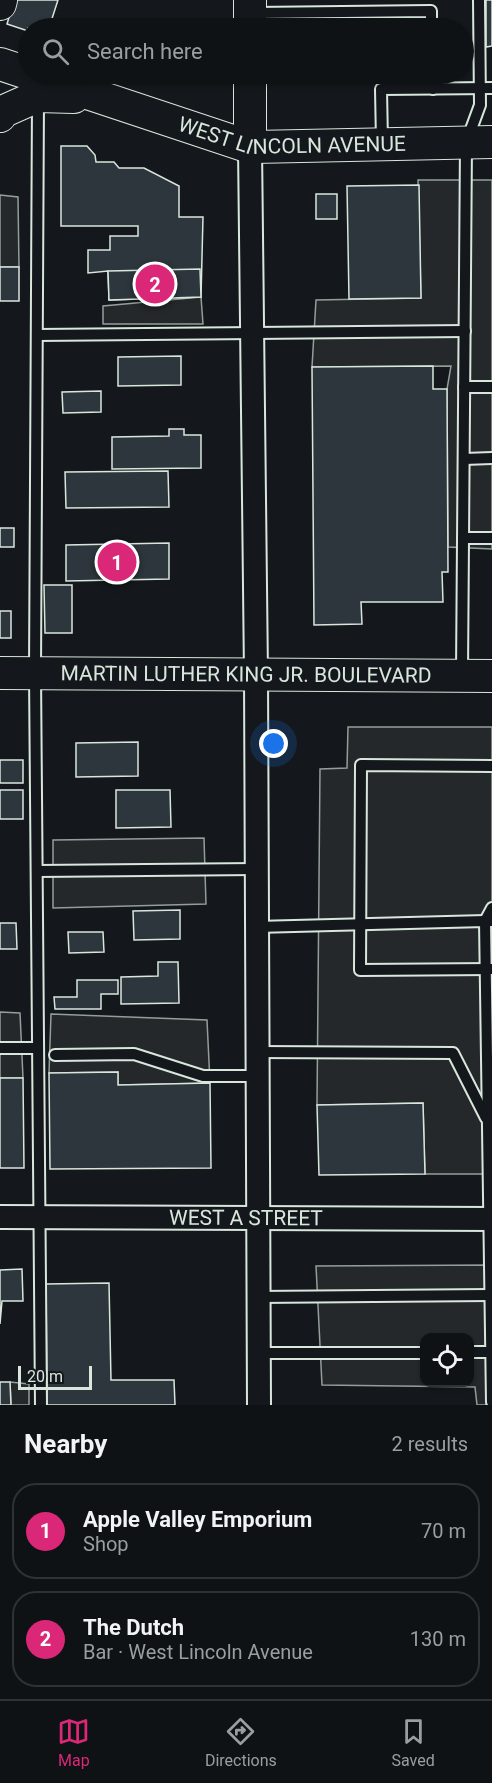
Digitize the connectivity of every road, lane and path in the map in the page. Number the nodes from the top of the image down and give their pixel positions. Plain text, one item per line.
1 (479, 0) edge
2 (250, 14) edge
3 (431, 18) edge
4 (0, 64) edge
5 (18, 70) edge
6 (58, 84) edge
7 (250, 84) edge
8 (433, 84) edge
9 (480, 88) junction
10 (492, 88) edge
11 (433, 89) junction
12 (38, 96) junction
13 (99, 98) junction
14 (0, 116) edge
15 (479, 143) edge
16 (382, 145) junction
17 (250, 147) junction
18 (465, 331) junction
19 (252, 332) junction
20 (37, 334) junction
21 (464, 387) junction
22 (492, 387) edge
23 (492, 458) edge
24 (464, 459) junction
25 (463, 538) junction
26 (492, 538) edge
27 (0, 673) edge
28 (35, 673) junction
29 (256, 674) junction
30 (477, 676) edge
31 (492, 766) edge
32 (256, 868) junction
33 (37, 870) junction
34 (492, 908) edge
35 (489, 921) edge
36 (360, 924) junction
37 (256, 927) junction
38 (489, 969) edge
39 (38, 1047) junction
40 (0, 1048) edge
41 (256, 1052) junction
42 (55, 1055) dead end
43 (256, 1076) junction
44 (490, 1100) edge
45 (488, 1121) junction
46 (490, 1156) edge
47 (0, 1217) edge
48 (39, 1217) junction
49 (256, 1219) junction
50 (491, 1219) edge
51 (489, 1295) junction
52 (258, 1297) junction
53 (491, 1313) edge
54 (474, 1352) edge
55 (490, 1352) junction
56 (258, 1353) junction
57 (420, 1353) edge
58 (492, 1402) edge
59 (41, 1405) edge
60 (259, 1405) edge

1 - 9 lane
2 - 3 lane
4 - 5 street, WEST LINCOLN AVENUE
6 - 13 street, WEST LINCOLN AVENUE
7 - 17 street
8 - 11 lane
9 - 10 lane
9 - 11 lane
9 - 15 lane
11 - 16 lane
12 - 13 street, WEST LINCOLN AVENUE
12 - 14 street, WEST LINCOLN AVENUE
12 - 20 lane
13 - 17 street, WEST LINCOLN AVENUE
15 - 16 street, WEST LINCOLN AVENUE
15 - 18 lane
16 - 17 street, WEST LINCOLN AVENUE
17 - 19 street
18 - 19 lane
18 - 21 lane
19 - 20 lane
19 - 29 street
20 - 28 lane
21 - 22 lane
21 - 24 lane
23 - 24 lane
24 - 25 lane
25 - 26 lane
25 - 30 lane
27 - 28 street, MARTIN LUTHER KING JR. BOULEVARD
28 - 29 street, MARTIN LUTHER KING JR. BOULEVARD
28 - 33 lane
29 - 30 street, MARTIN LUTHER KING JR. BOULEVARD
29 - 32 street
31 - 36 lane
32 - 33 lane
32 - 37 street
33 - 39 lane
34 - 35 lane
35 - 36 lane
35 - 38 lane
36 - 37 lane
36 - 38 lane
37 - 41 street
38 - 44 lane
39 - 40 lane
39 - 48 lane
41 - 43 street
41 - 45 lane
42 - 43 lane
43 - 49 street
44 - 45 lane
45 - 46 lane
46 - 50 lane
47 - 48 street, WEST A STREET
48 - 49 street, WEST A STREET
48 - 59 lane
49 - 50 street, WEST A STREET
49 - 52 street
50 - 51 lane
51 - 52 lane
51 - 53 lane
52 - 56 street
53 - 55 lane
54 - 55 lane
55 - 58 lane
56 - 57 lane
56 - 60 street

